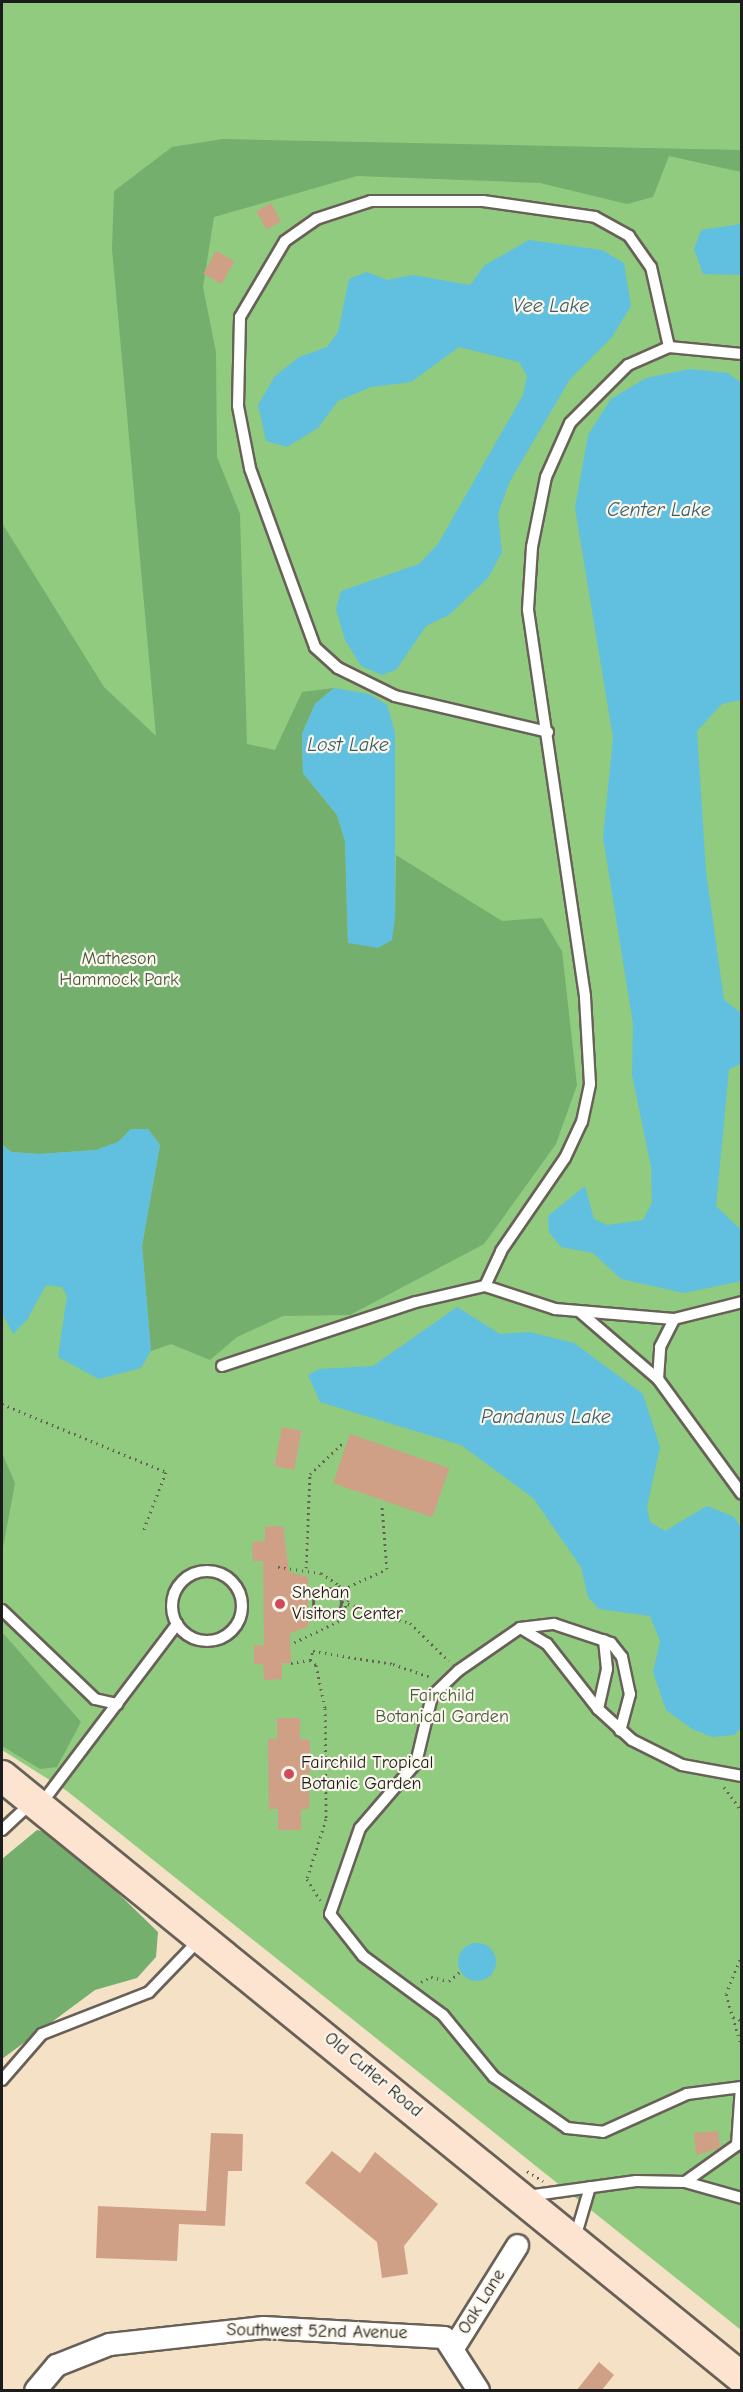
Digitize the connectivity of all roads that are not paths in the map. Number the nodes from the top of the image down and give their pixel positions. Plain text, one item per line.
1 (669, 346) junction
2 (741, 354) edge
3 (548, 732) junction
4 (485, 1286) junction
5 (741, 1302) edge
6 (580, 1312) junction
7 (674, 1318) junction
8 (222, 1366) dead end
9 (658, 1379) junction
10 (741, 1494) edge
11 (2, 1610) edge
12 (177, 1624) junction
13 (520, 1628) junction
14 (604, 1640) junction
15 (117, 1704) junction
16 (598, 1709) junction
17 (620, 1731) junction
18 (2, 1776) edge
19 (741, 1776) edge
20 (38, 1802) junction
21 (2, 1830) edge
22 (204, 1936) junction
23 (2, 2080) edge
24 (741, 2087) edge
25 (685, 2182) junction
26 (590, 2187) junction
27 (521, 2198) junction
28 (741, 2198) edge
29 (575, 2241) junction
30 (517, 2245) dead end
31 (454, 2346) junction
32 (741, 2378) edge
33 (39, 2384) edge
34 (478, 2391) edge

1 - 2 lane
1 - 3 lane
1 - 3 lane
3 - 4 lane
4 - 6 lane
4 - 8 lane
5 - 7 lane
6 - 7 lane
6 - 9 lane
7 - 9 lane
9 - 10 lane
11 - 15 lane
12 - 12 lane
12 - 15 lane
13 - 14 lane
13 - 16 lane
13 - 24 lane
14 - 16 lane
14 - 17 lane
15 - 20 lane
16 - 17 lane
17 - 19 lane
18 - 20 main road, Old Cutler Road
20 - 21 lane
20 - 22 main road, Old Cutler Road
22 - 23 lane
22 - 27 main road, Old Cutler Road
24 - 25 lane
25 - 26 lane
25 - 28 lane
26 - 27 lane
26 - 29 lane
27 - 29 main road, Old Cutler Road
29 - 32 main road, Old Cutler Road
30 - 31 street, Oak Lane
31 - 33 street, Southwest 52nd Avenue
31 - 34 street, Oak Lane

